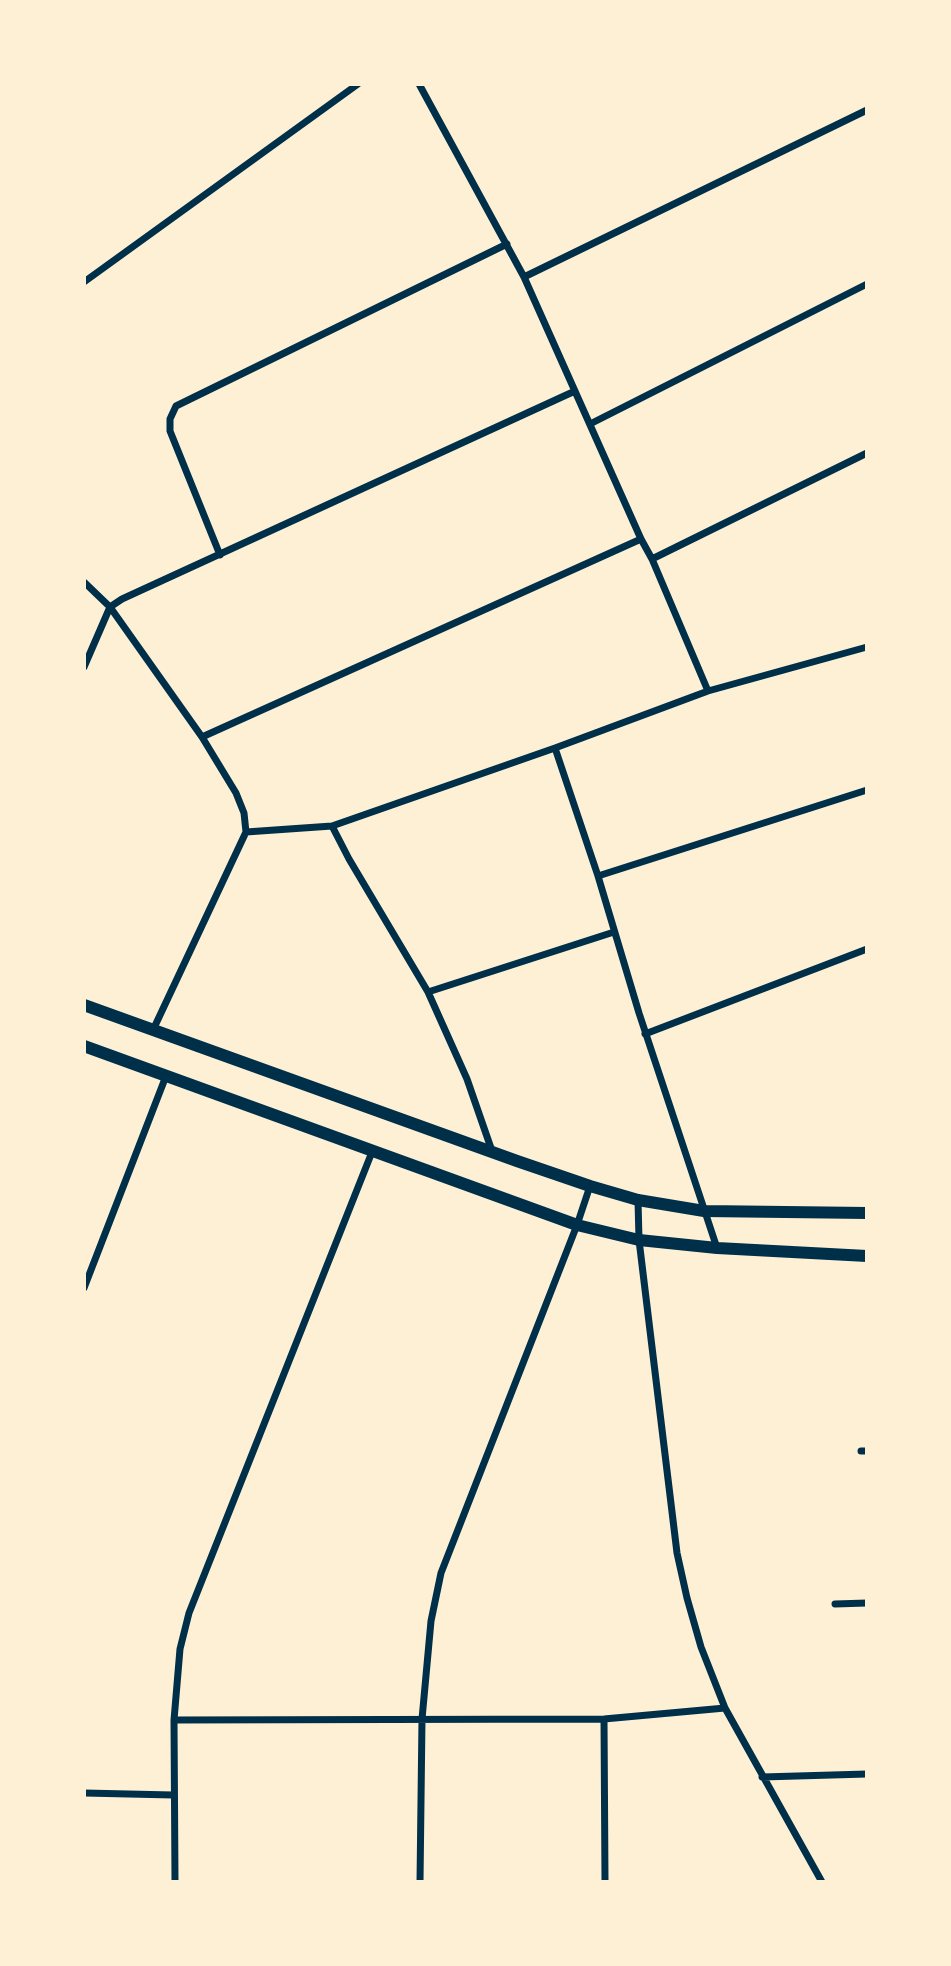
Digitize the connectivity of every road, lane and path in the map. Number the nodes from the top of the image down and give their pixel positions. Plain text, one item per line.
1 (358, 84) edge
2 (419, 84) edge
3 (867, 110) edge
4 (508, 244) junction
5 (524, 277) junction
6 (84, 282) edge
7 (867, 284) edge
8 (575, 391) junction
9 (590, 424) junction
10 (867, 453) edge
11 (641, 539) junction
12 (220, 555) junction
13 (652, 559) junction
14 (84, 582) edge
15 (110, 607) junction
16 (867, 647) edge
17 (84, 667) edge
18 (708, 691) junction
19 (202, 737) junction
20 (555, 748) junction
21 (867, 790) edge
22 (332, 826) junction
23 (246, 832) junction
24 (598, 876) junction
25 (614, 932) junction
26 (867, 949) edge
27 (428, 992) junction
28 (84, 1005) edge
29 (153, 1030) junction
30 (646, 1034) junction
31 (84, 1046) edge
32 (166, 1076) junction
33 (372, 1152) junction
34 (493, 1152) junction
35 (590, 1186) junction
36 (638, 1200) junction
37 (704, 1211) junction
38 (867, 1213) edge
39 (577, 1225) junction
40 (639, 1240) junction
41 (717, 1248) junction
42 (867, 1256) edge
43 (84, 1288) edge
44 (867, 1603) edge
45 (835, 1604) dead end
46 (724, 1708) junction
47 (422, 1719) junction
48 (604, 1719) junction
49 (174, 1720) junction
50 (867, 1774) edge
51 (762, 1777) junction
52 (84, 1793) edge
53 (173, 1795) junction
54 (175, 1882) edge
55 (420, 1882) edge
56 (605, 1882) edge
57 (822, 1882) edge

1 - 6 street
2 - 4 street
3 - 5 street
4 - 5 street
4 - 12 street
5 - 8 street
7 - 9 street
8 - 9 street
8 - 12 street
9 - 11 street
10 - 13 street
11 - 13 street
11 - 19 street
12 - 15 street
13 - 18 street
14 - 15 street
15 - 17 street
15 - 19 street
16 - 18 street
18 - 20 street
19 - 23 street
20 - 22 street
20 - 24 street
21 - 24 street
22 - 23 street
22 - 27 street
23 - 29 street
24 - 25 street
25 - 27 street
25 - 30 street
26 - 30 street
27 - 34 street
28 - 29 street
29 - 34 street
30 - 37 street
31 - 32 street
32 - 33 street
32 - 43 street
33 - 39 street
33 - 49 street
34 - 35 street
35 - 36 street
35 - 39 street
36 - 37 street
36 - 40 street
37 - 38 street
37 - 41 street
39 - 40 street
39 - 47 street
40 - 41 street
40 - 46 street
41 - 42 street
44 - 45 street
46 - 48 street
46 - 51 street
47 - 48 street
47 - 49 street
47 - 55 street
48 - 56 street
49 - 53 street
50 - 51 street
51 - 57 street
52 - 53 street
53 - 54 street

